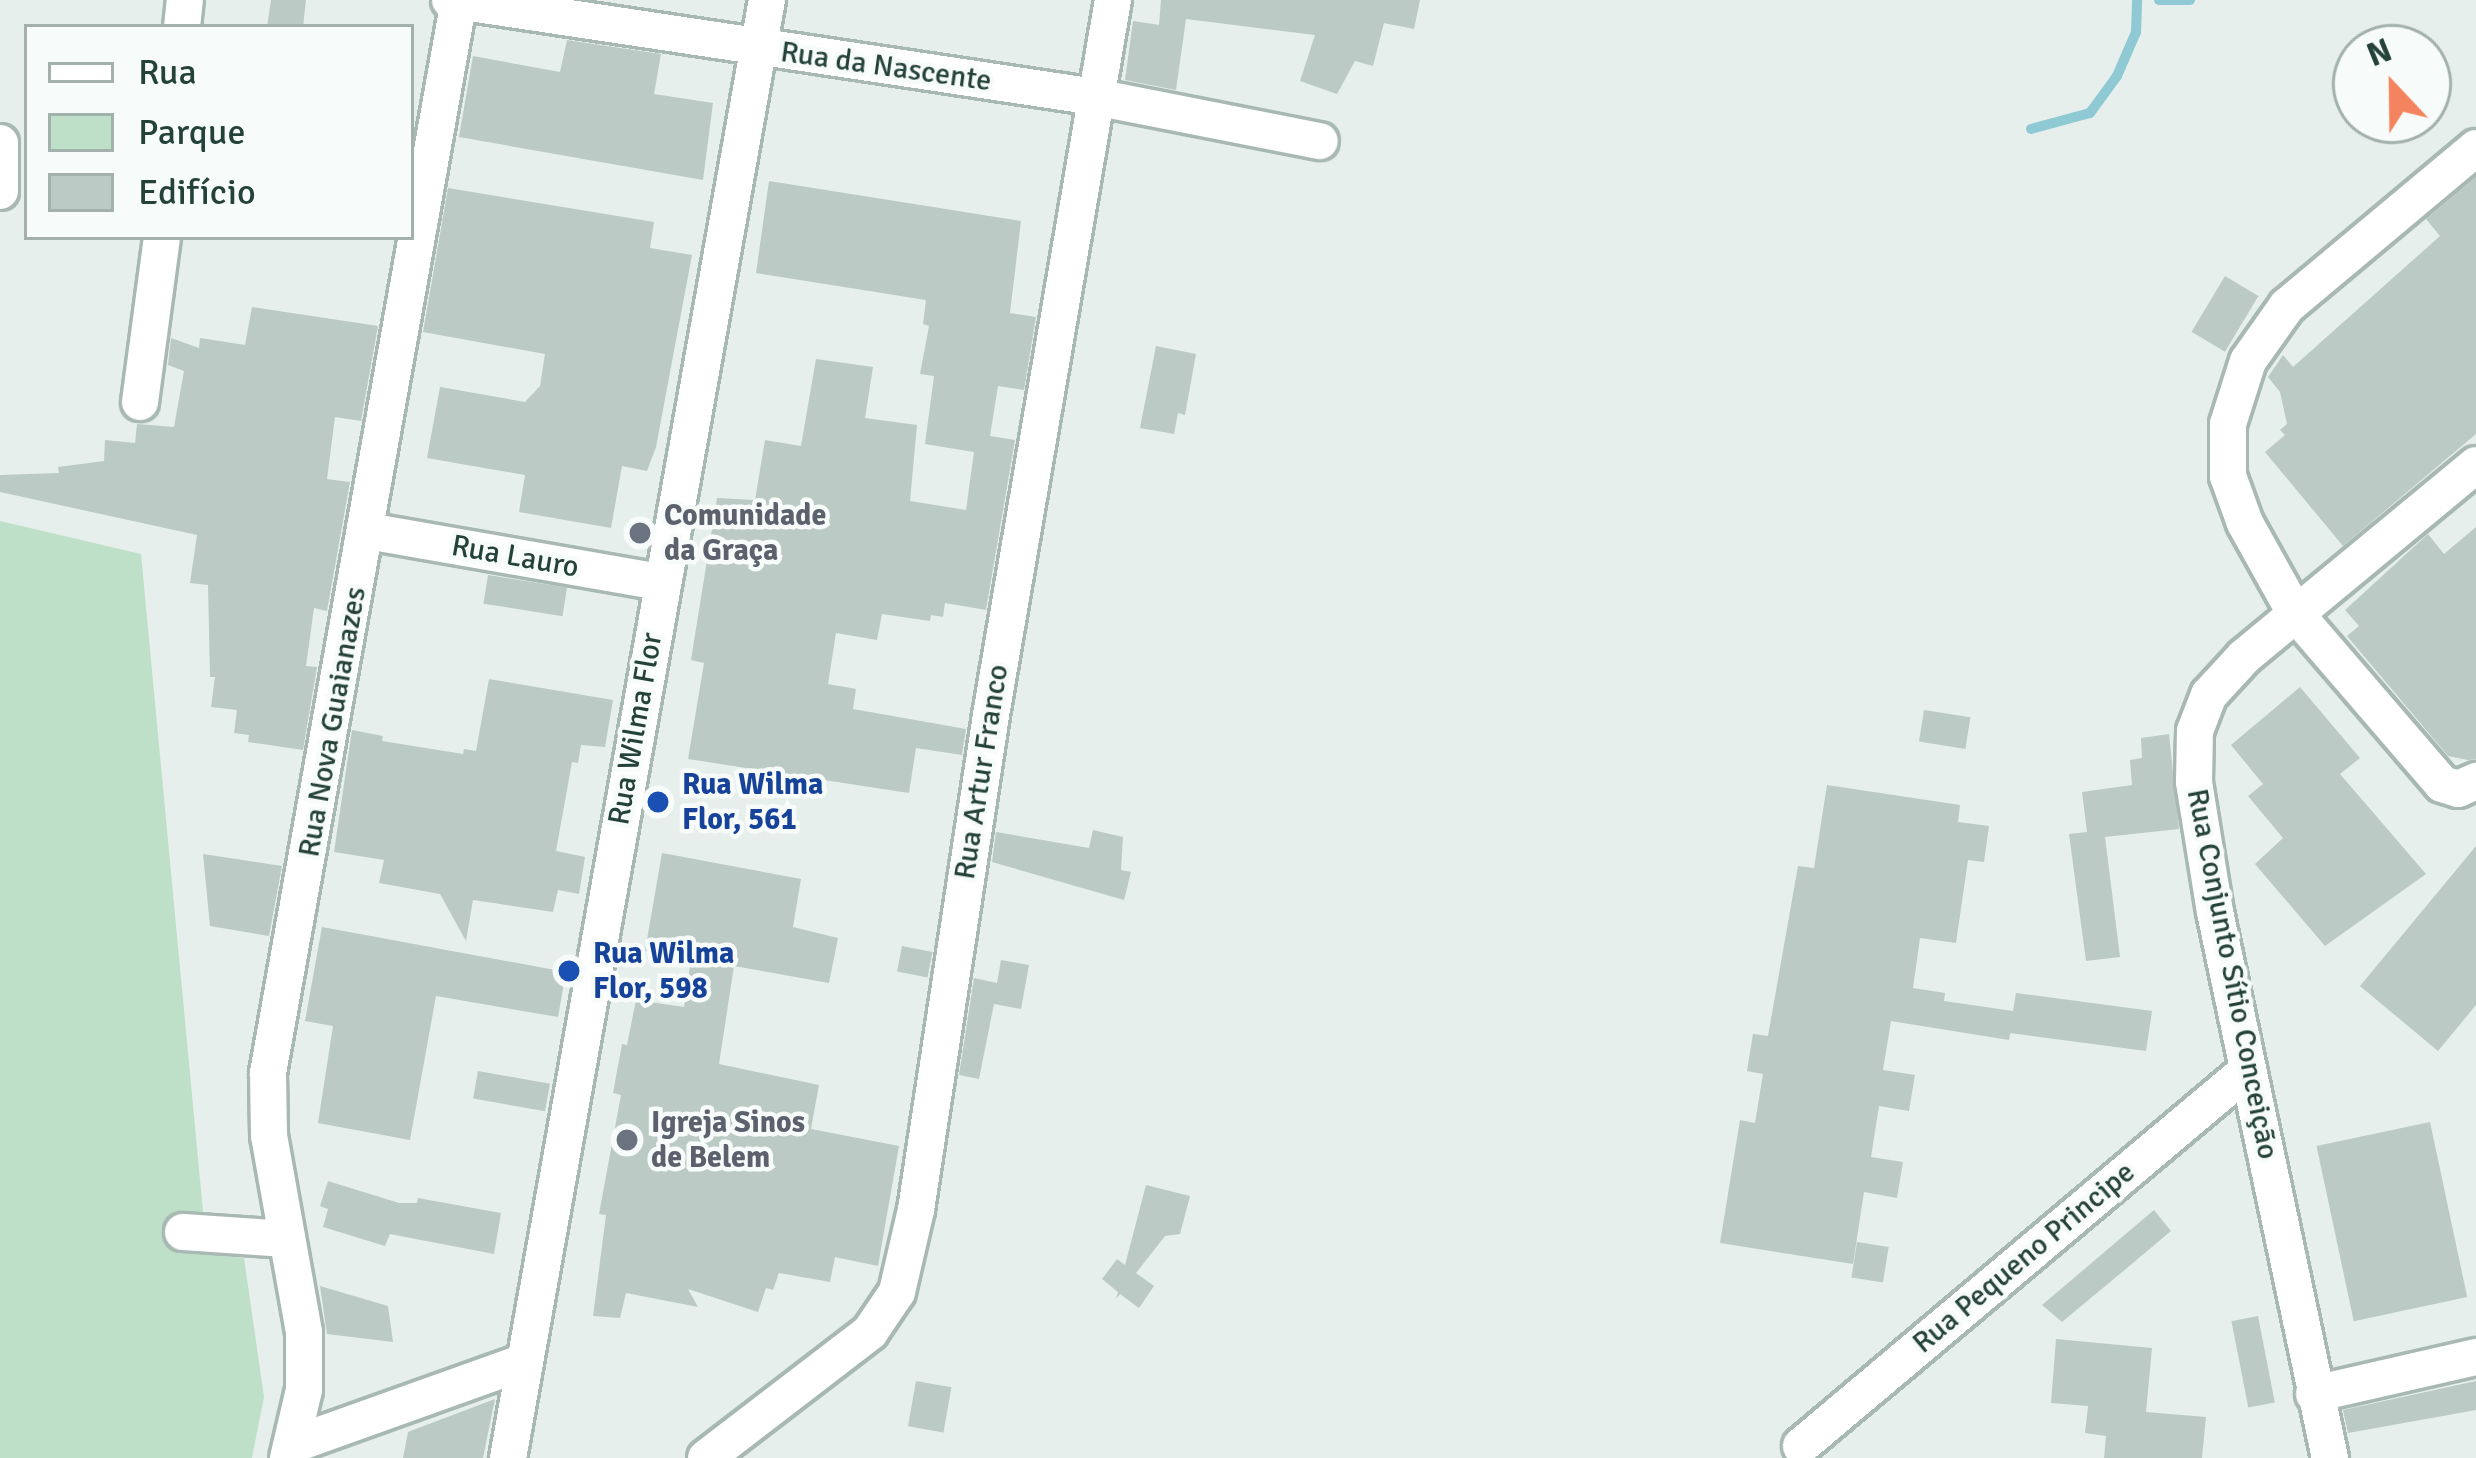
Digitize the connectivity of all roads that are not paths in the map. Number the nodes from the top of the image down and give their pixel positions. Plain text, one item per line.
1 (456, 0) edge
2 (767, 0) edge
3 (1113, 0) edge
4 (759, 49) junction
5 (1095, 97) junction
6 (1320, 141) dead end
7 (0, 143) edge
8 (2476, 148) edge
9 (0, 191) edge
10 (162, 240) edge
11 (140, 402) dead end
12 (2476, 465) edge
13 (368, 531) junction
14 (661, 582) junction
15 (2295, 613) junction
16 (2459, 783) edge
17 (2248, 1070) junction
18 (183, 1232) dead end
19 (287, 1239) junction
20 (2476, 1357) edge
21 (524, 1362) junction
22 (2314, 1394) junction
23 (1801, 1446) dead end
24 (290, 1451) edge
25 (508, 1458) edge
26 (706, 1458) edge
27 (2330, 1458) edge

1 - 4 street, Rua da Nascente
1 - 13 street, Rua Nova Guaianazes
2 - 4 street, Rua Wilma Flor
3 - 5 street, Rua Artur Franco
4 - 5 street, Rua da Nascente
4 - 14 street, Rua Wilma Flor
5 - 6 street, Rua da Nascente
5 - 26 street, Rua Artur Franco
7 - 9 street
8 - 15 street
10 - 11 street
12 - 15 street, Rua Conjunto Sítio Conceição
13 - 14 street, Rua Lauro
13 - 19 street, Rua Nova Guaianazes
14 - 21 street, Rua Wilma Flor
15 - 16 street
15 - 17 street, Rua Conjunto Sítio Conceição
17 - 22 street, Rua Conjunto Sítio Conceição
17 - 23 street, Rua Pequeno Principe
18 - 19 street
19 - 24 street, Rua Nova Guaianazes
20 - 22 street
21 - 24 street, Rua Nova Guaianazes
21 - 25 street, Rua Wilma Flor
22 - 27 street, Rua Conjunto Sítio Conceição

